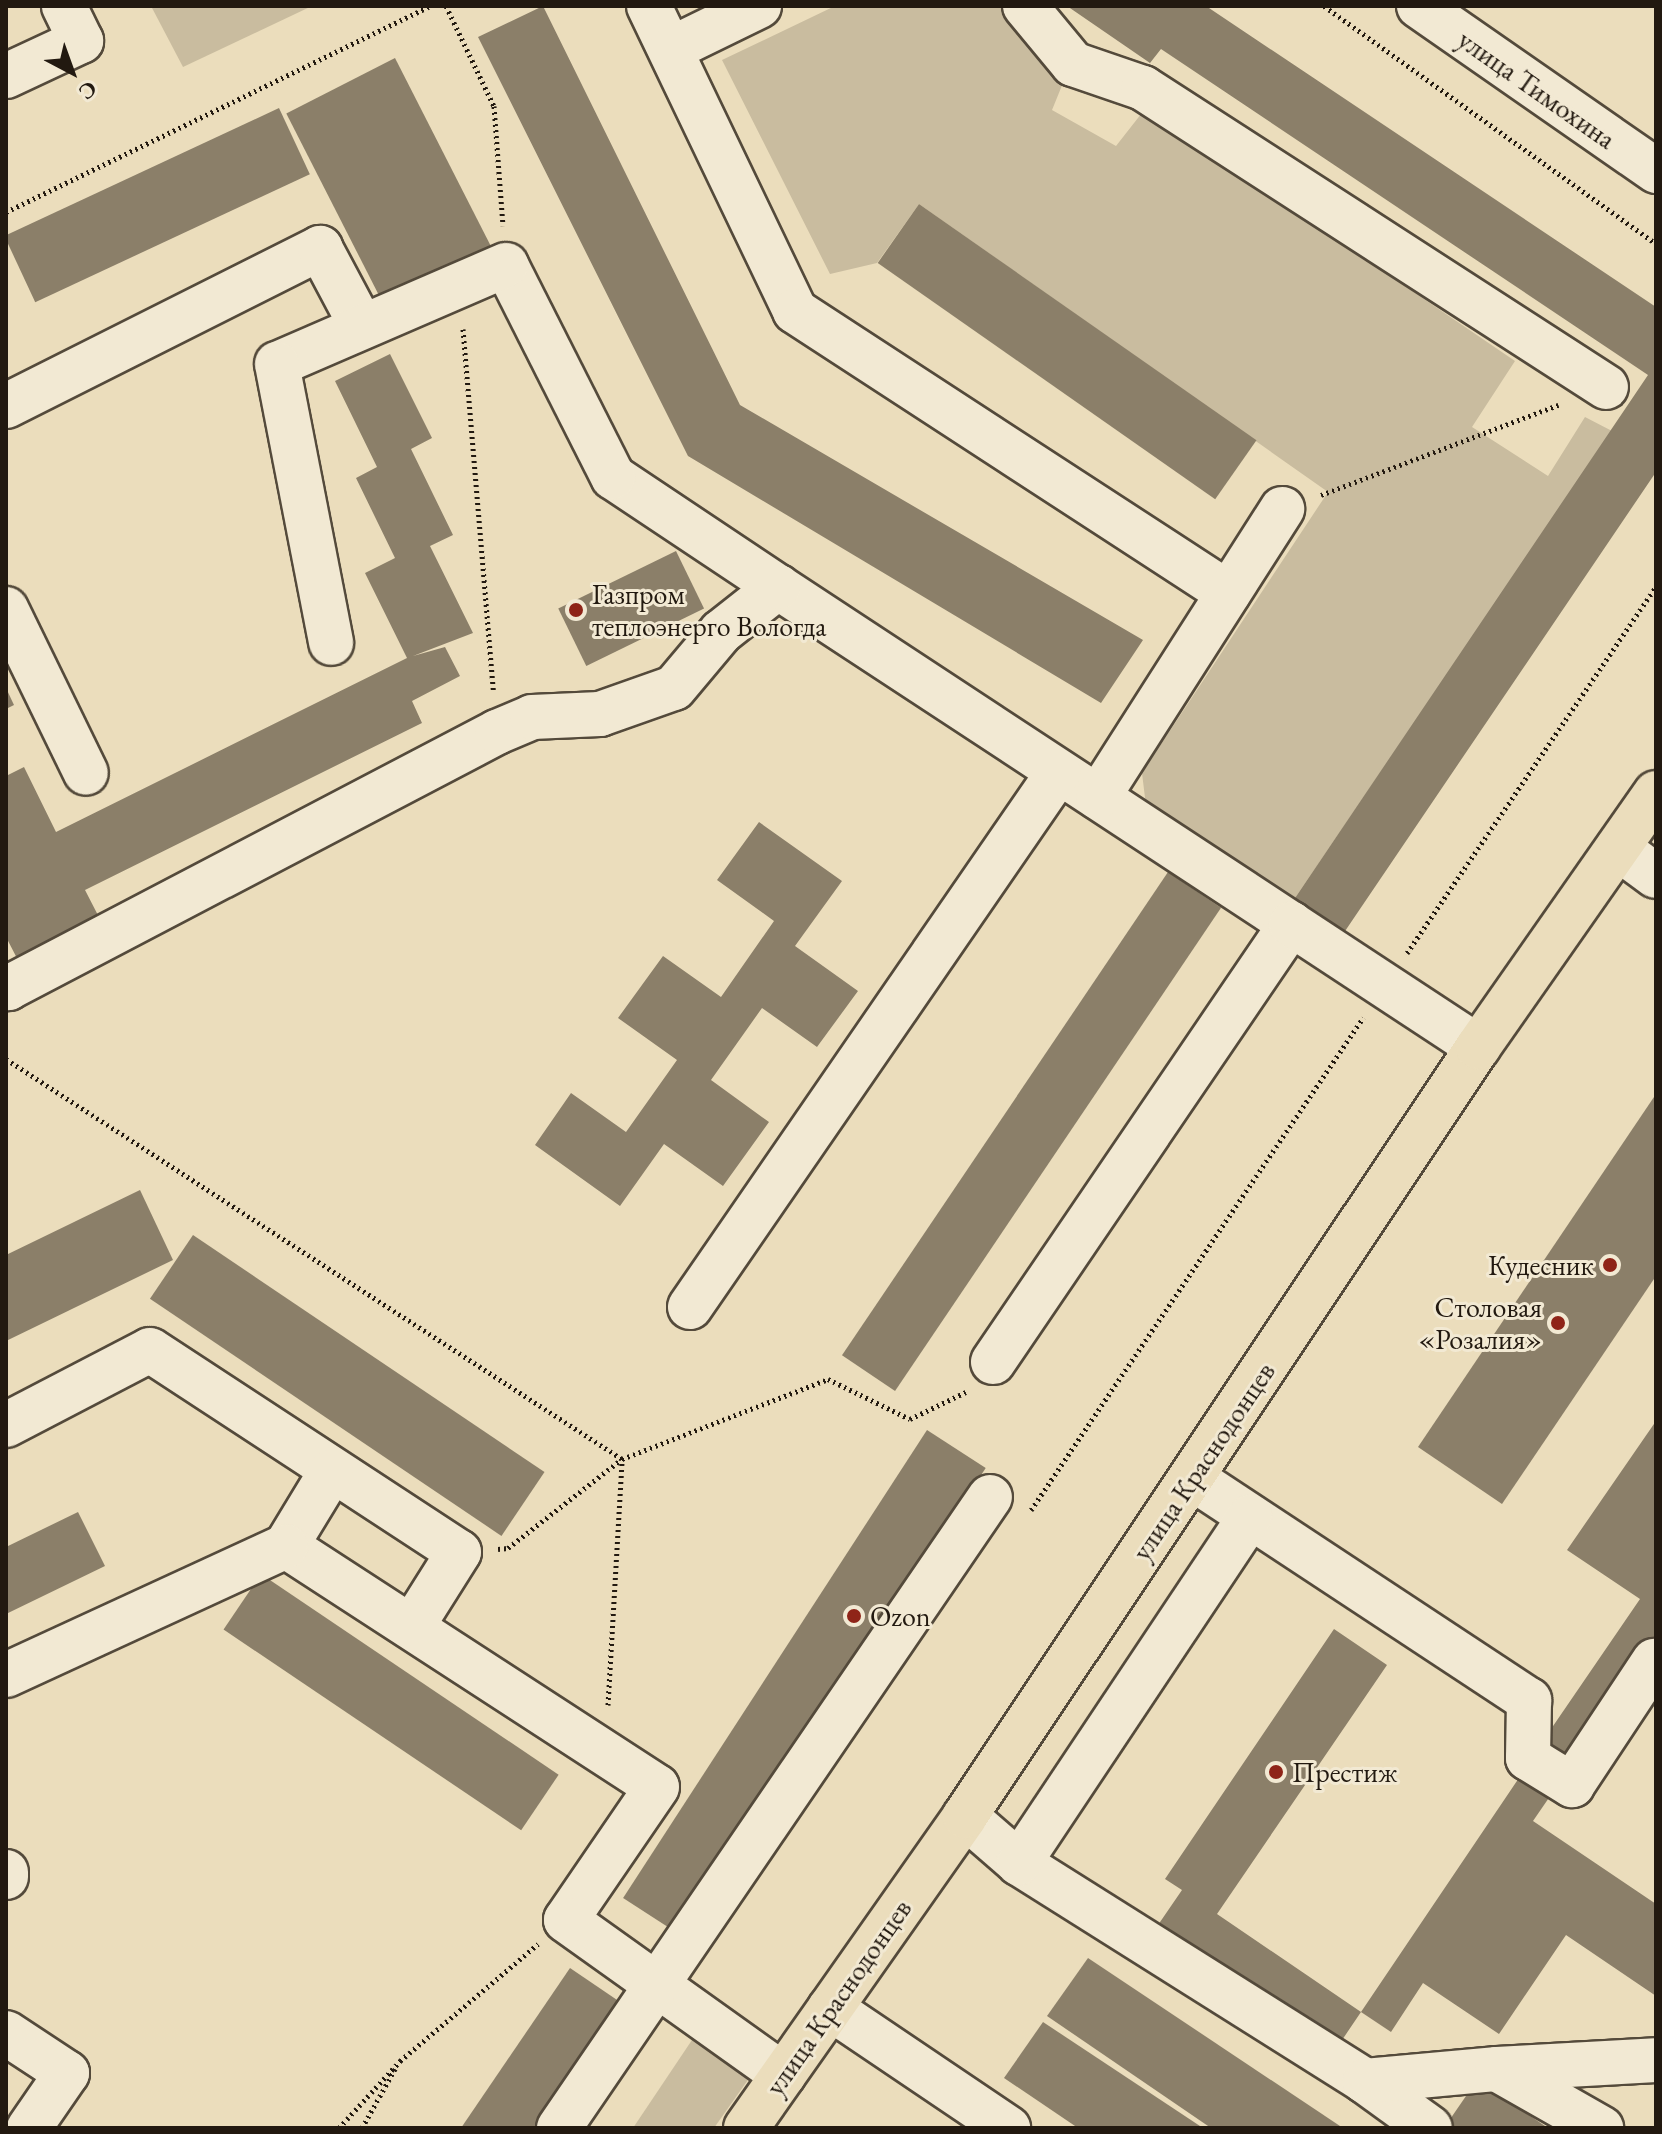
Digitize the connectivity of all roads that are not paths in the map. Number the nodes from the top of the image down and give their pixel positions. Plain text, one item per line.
1 (64, 6) edge
2 (649, 6) edge
3 (759, 6) edge
4 (1025, 6) edge
5 (1419, 6) edge
6 (671, 49) junction
7 (6, 76) edge
8 (1656, 171) edge
9 (362, 327) junction
10 (1606, 387) road end
11 (6, 406) edge
12 (1282, 509) road end
13 (778, 587) junction
14 (1228, 593) junction
15 (6, 609) edge
16 (331, 643) dead end
17 (86, 773) dead end
18 (1058, 773) junction
19 (1656, 793) edge
20 (1098, 797) junction
21 (1618, 848) junction
22 (1656, 876) edge
23 (1291, 924) junction
24 (6, 985) edge
25 (1478, 1047) junction
26 (690, 1307) dead end
27 (993, 1362) road end
28 (6, 1425) edge
29 (331, 1472) junction
30 (1192, 1478) junction
31 (1010, 1505) road end
32 (1250, 1517) junction
33 (286, 1546) junction
34 (413, 1625) junction
35 (1654, 1661) edge
36 (6, 1675) edge
37 (965, 1816) junction
38 (1019, 1863) junction
39 (657, 1984) junction
40 (830, 2008) junction
41 (6, 2033) edge
42 (1656, 2060) edge
43 (783, 2075) junction
44 (1365, 2081) junction
45 (1481, 2083) junction
46 (29, 2128) edge
47 (559, 2128) edge
48 (746, 2128) edge
49 (1008, 2128) edge
50 (1430, 2128) edge
51 (1601, 2128) edge

1 - 7 street
2 - 6 street
3 - 6 street
4 - 10 street
5 - 8 street, улица Тимохина
6 - 14 street
9 - 11 street
9 - 13 street
9 - 16 street
12 - 14 street
13 - 18 street
13 - 24 street
14 - 20 street
15 - 17 street
18 - 20 street
18 - 26 street
19 - 21 main road, улица Краснодонцев
20 - 23 street
21 - 22 street
21 - 25 main road, улица Краснодонцев
23 - 25 street
23 - 27 street
25 - 30 main road, улица Краснодонцев
28 - 29 street
29 - 33 street
29 - 34 street
30 - 32 street
30 - 37 main road, улица Краснодонцев
31 - 39 street
32 - 35 street
32 - 38 street
33 - 34 street
33 - 36 street
34 - 39 street
37 - 38 street
37 - 40 main road, улица Краснодонцев
38 - 44 street
39 - 43 street
39 - 47 street
40 - 43 main road, улица Краснодонцев
40 - 49 street
41 - 46 street
42 - 45 street
43 - 48 main road, улица Краснодонцев
44 - 45 street
44 - 50 street
45 - 51 street

